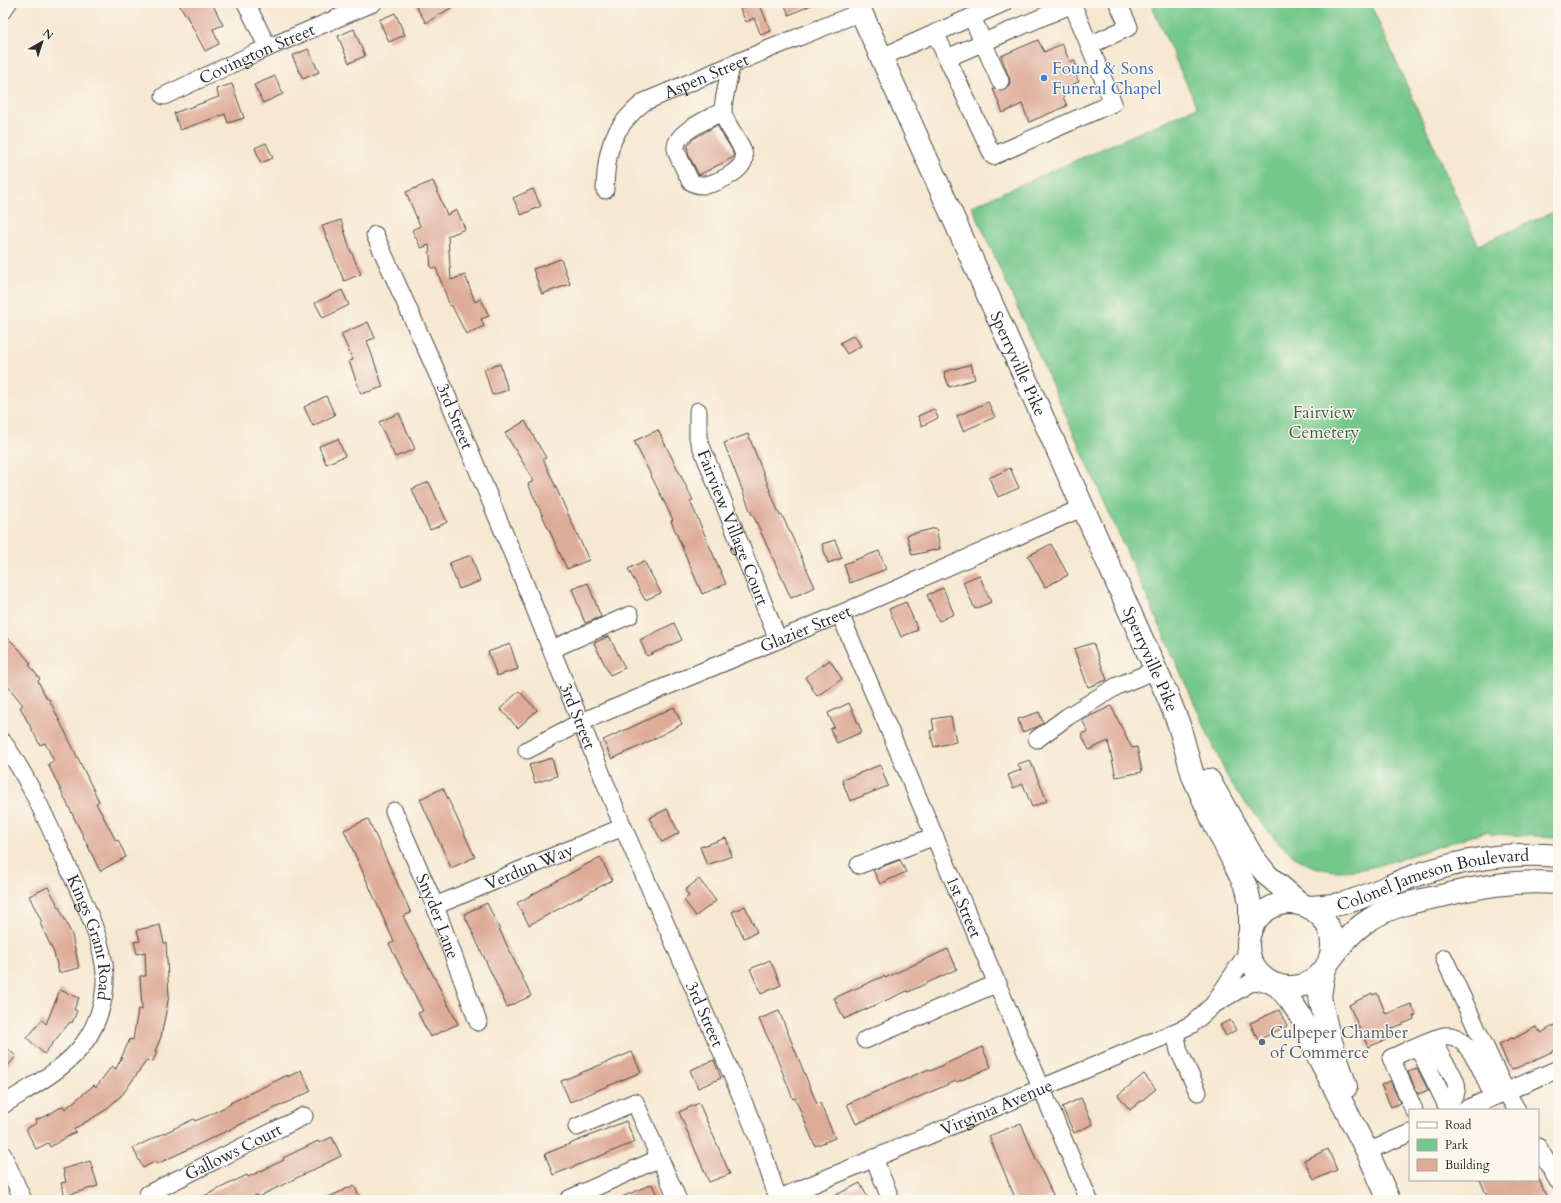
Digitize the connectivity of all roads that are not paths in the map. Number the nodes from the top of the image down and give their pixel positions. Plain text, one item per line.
1 (8, 3) edge
2 (246, 3) edge
3 (372, 3) edge
4 (1003, 3) edge
5 (1073, 3) edge
6 (1118, 3) edge
7 (859, 7) edge
8 (3, 10) edge
9 (972, 17) junction
10 (935, 33) junction
11 (984, 43) junction
12 (1090, 46) junction
13 (268, 48) junction
14 (882, 57) junction
15 (947, 58) junction
16 (731, 65) junction
17 (1000, 81) dead end
18 (164, 96) dead end
19 (723, 111) junction
20 (605, 190) dead end
21 (375, 235) dead end
22 (698, 411) dead end
23 (1084, 507) junction
24 (840, 614) junction
25 (630, 615) dead end
26 (778, 640) junction
27 (552, 649) junction
28 (1156, 670) junction
29 (581, 722) junction
30 (1179, 725) junction
31 (1036, 740) dead end
32 (3, 742) edge
33 (527, 750) dead end
34 (394, 811) dead end
35 (623, 828) junction
36 (935, 836) junction
37 (1558, 856) edge
38 (859, 865) dead end
39 (1558, 883) edge
40 (1305, 905) junction
41 (435, 906) junction
42 (1249, 942) junction
43 (1444, 958) dead end
44 (1327, 965) junction
45 (998, 983) junction
46 (1273, 983) junction
47 (1213, 1005) junction
48 (478, 1022) dead end
49 (1175, 1032) junction
50 (1439, 1038) junction
51 (865, 1040) dead end
52 (1418, 1047) junction
53 (1558, 1069) edge
54 (1042, 1088) junction
55 (1198, 1092) dead end
56 (1500, 1094) junction
57 (3, 1105) edge
58 (1448, 1107) edge
59 (1414, 1109) edge
60 (1466, 1109) edge
61 (1516, 1109) edge
62 (304, 1116) dead end
63 (577, 1127) dead end
64 (1409, 1133) edge
65 (1539, 1149) edge
66 (1367, 1152) junction
67 (3, 1155) edge
68 (660, 1158) junction
69 (874, 1158) junction
70 (1558, 1182) edge
71 (569, 1199) edge
72 (776, 1199) edge
73 (23, 1200) edge
74 (151, 1200) edge
75 (678, 1200) edge
76 (891, 1200) edge
77 (1089, 1200) edge
78 (1389, 1200) edge

1 - 8 street
2 - 13 street
3 - 13 street, Covington Street
4 - 9 street
5 - 11 street
5 - 12 street
6 - 12 street
7 - 14 main road, Sperryville Pike
7 - 16 street, Aspen Street
9 - 10 street
9 - 11 street
10 - 14 street
10 - 15 street
11 - 15 street
11 - 17 street
12 - 15 street
13 - 18 street, Covington Street
14 - 23 main road, Sperryville Pike
16 - 19 street
16 - 20 street, Aspen Street
19 - 19 street
21 - 27 street, 3rd Street
22 - 26 street, Fairview Village Court
23 - 24 street, Glazier Street
23 - 28 main road, Sperryville Pike
24 - 26 street, Glazier Street
24 - 36 street, 1st Street
25 - 27 street
26 - 29 street, Glazier Street
27 - 29 street, 3rd Street
28 - 30 main road, Sperryville Pike
28 - 31 street
29 - 33 street, Glazier Street
29 - 35 street, 3rd Street
30 - 40 main road, Sperryville Pike
30 - 42 main road, Sperryville Pike
32 - 57 street, Kings Grant Road
34 - 41 street, Snyder Lane
35 - 41 street, Verdun Way
35 - 72 street, 3rd Street
36 - 38 street
36 - 45 street, 1st Street
37 - 40 main road, Colonel Jameson Boulevard
39 - 44 main road, Colonel Jameson Boulevard
40 - 42 main road
40 - 44 main road
41 - 48 street, Snyder Lane
42 - 46 main road
42 - 47 street, Virginia Avenue
43 - 56 street
44 - 46 main road
44 - 66 main road
45 - 51 street
45 - 54 street, 1st Street
46 - 47 street, Virginia Avenue
46 - 66 main road
47 - 49 street, Virginia Avenue
49 - 54 street, Virginia Avenue
49 - 55 street
50 - 52 street
50 - 56 street
50 - 58 street
52 - 58 street
52 - 59 street
53 - 56 street
54 - 69 street, Virginia Avenue
54 - 77 street, 1st Street
56 - 60 street
56 - 61 street
62 - 74 street, Gallows Court
63 - 68 street
64 - 66 street
65 - 70 street
66 - 78 main road
67 - 73 street
68 - 71 street
68 - 75 street
69 - 72 street, Virginia Avenue
69 - 76 street

